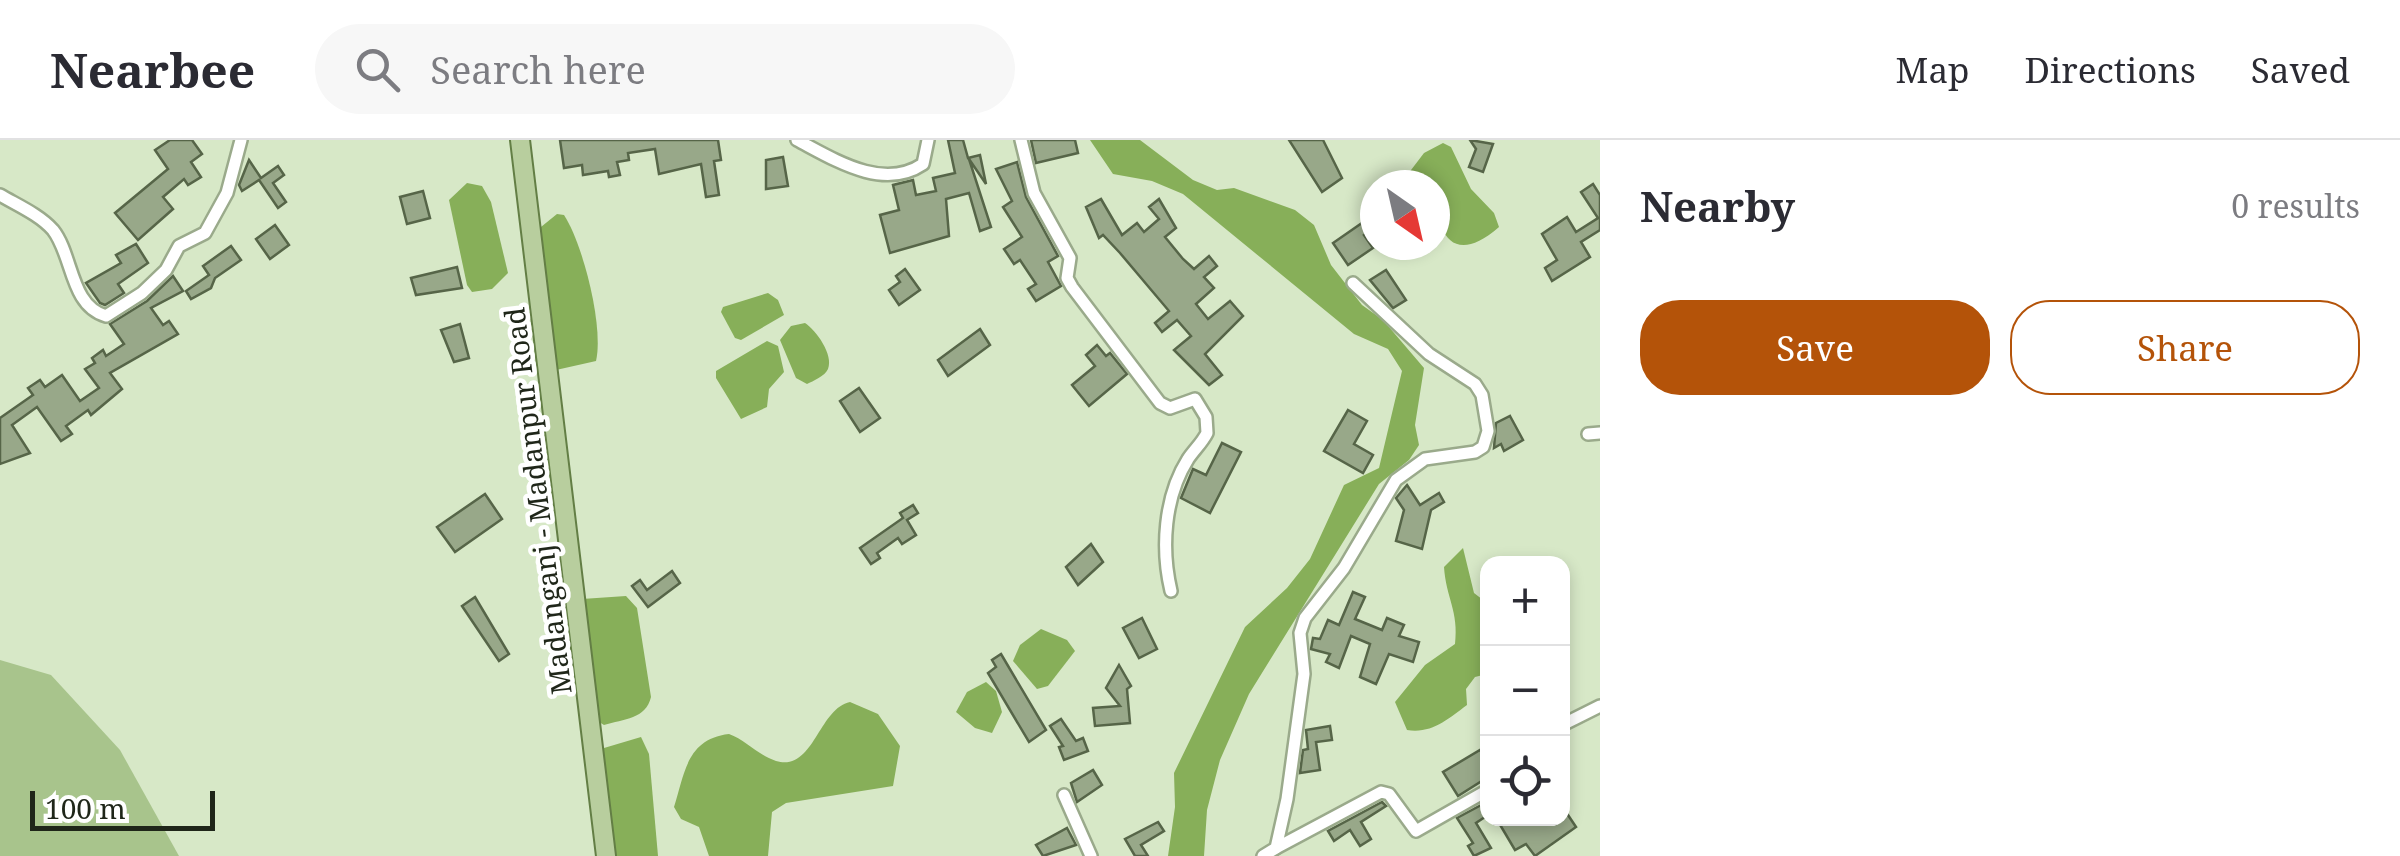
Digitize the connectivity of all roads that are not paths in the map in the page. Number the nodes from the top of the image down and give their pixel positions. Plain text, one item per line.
1 (240, 140) edge
2 (520, 140) edge
3 (798, 140) edge
4 (928, 140) edge
5 (1021, 140) edge
6 (0, 195) edge
7 (1353, 283) dead end
8 (1172, 592) dead end
9 (1600, 706) edge
10 (1570, 721) edge
11 (1064, 795) dead end
12 (1480, 795) edge
13 (1276, 848) junction
14 (606, 856) edge
15 (1091, 856) edge
16 (1263, 856) edge

1 - 6 street
2 - 14 main road, Madanganj - Madanpur Road
3 - 4 street
5 - 8 street
7 - 13 street
9 - 10 street
11 - 15 street
12 - 13 street
13 - 16 street

